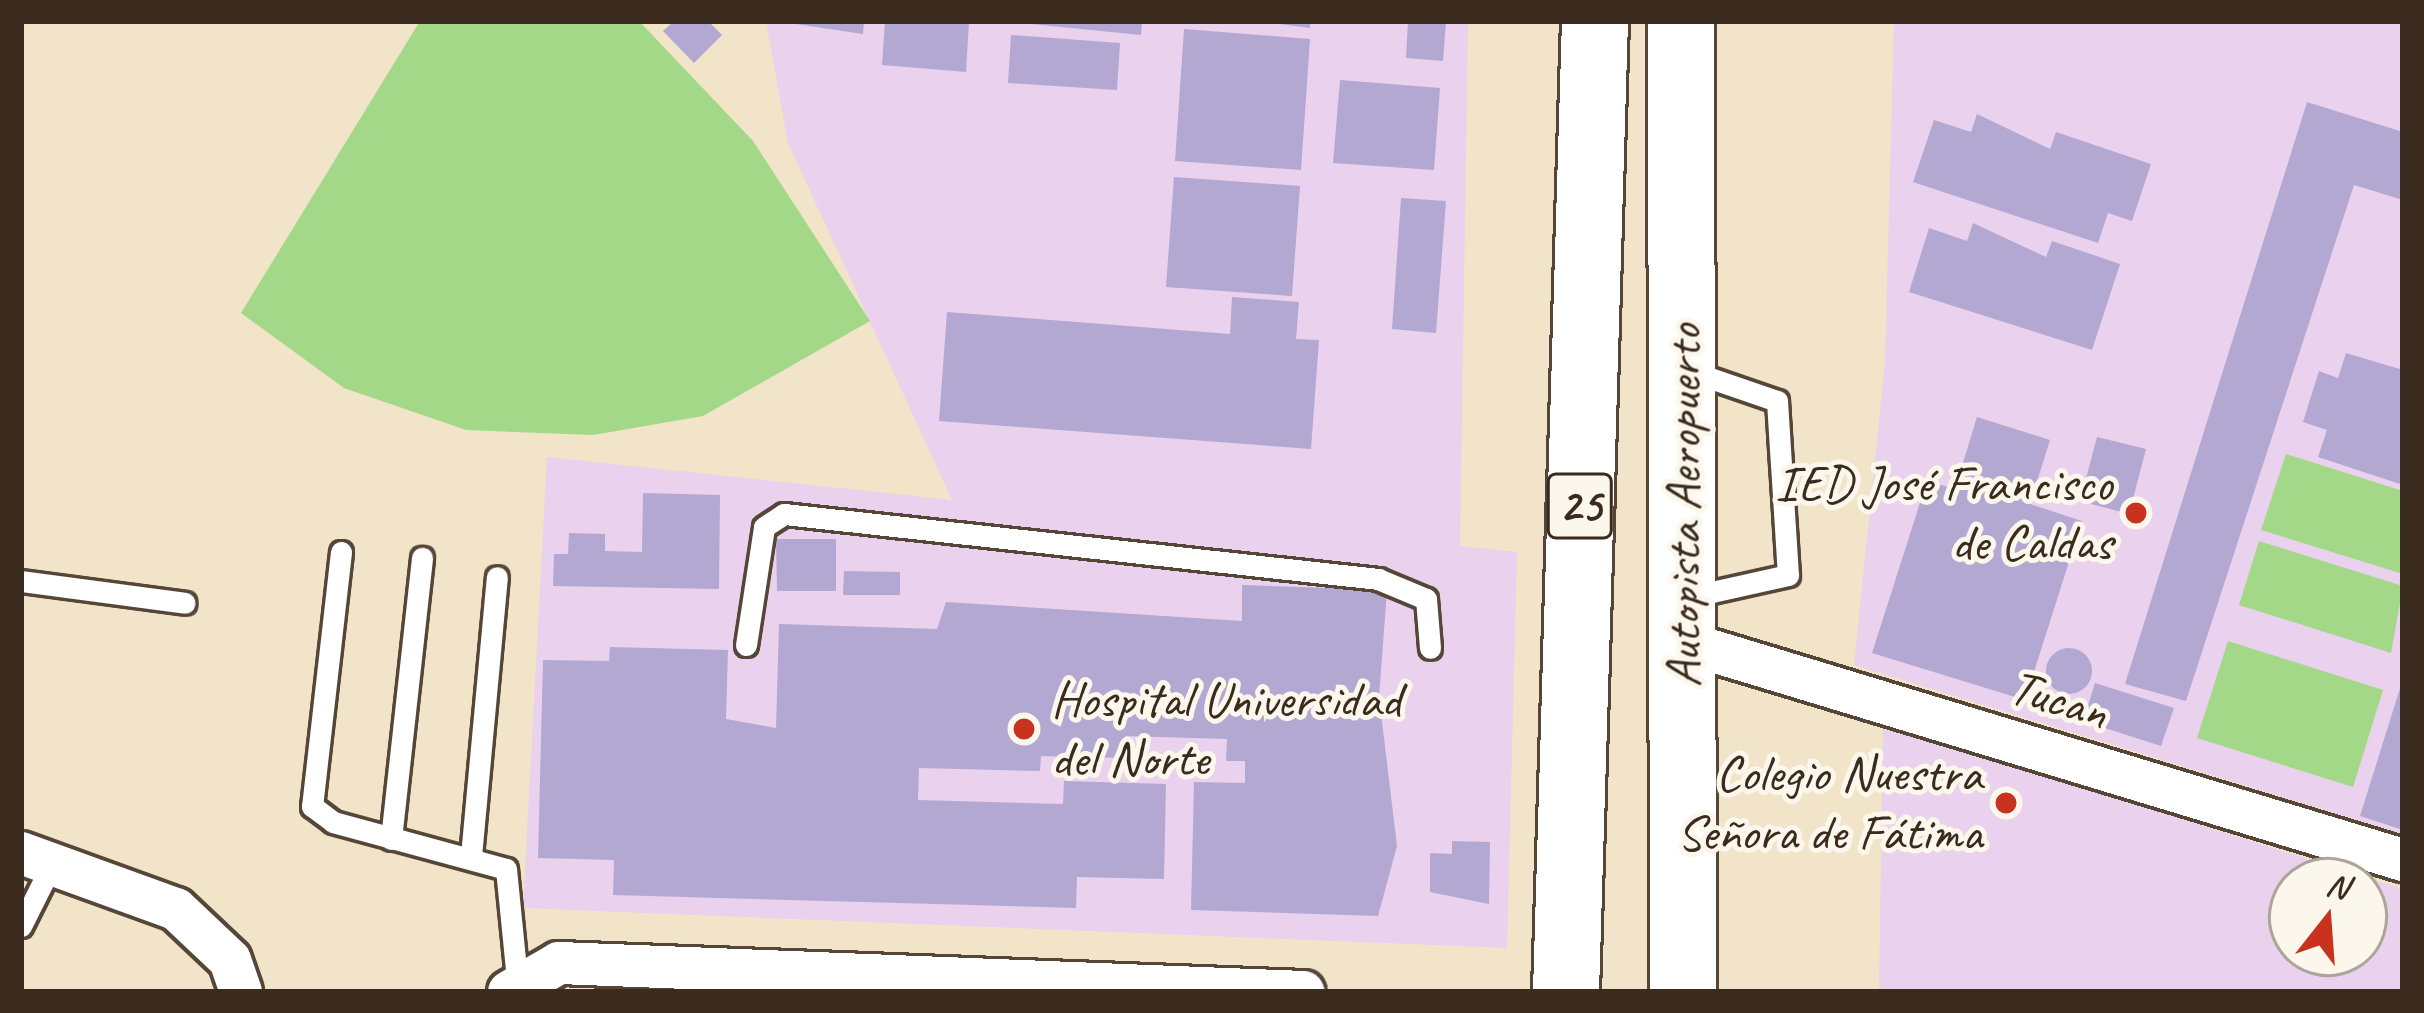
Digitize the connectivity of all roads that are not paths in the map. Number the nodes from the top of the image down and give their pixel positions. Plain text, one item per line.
1 (1595, 21) edge
2 (1681, 21) edge
3 (1682, 368) junction
4 (341, 552) dead end
5 (422, 558) dead end
6 (496, 577) dead end
7 (21, 580) edge
8 (185, 603) dead end
9 (1683, 620) junction
10 (746, 645) dead end
11 (1430, 648) dead end
12 (391, 839) junction
13 (471, 856) junction
14 (36, 859) edge
15 (2403, 860) edge
16 (21, 926) edge
17 (513, 986) edge
18 (241, 992) edge
19 (1303, 992) edge
20 (1566, 992) edge
21 (1683, 992) edge

1 - 20 highway, Autopista Aeropuerto / 25
2 - 3 highway, Autopista Aeropuerto / 25
3 - 9 highway, Autopista Aeropuerto / 25
3 - 9 lane
4 - 12 lane
5 - 12 lane
6 - 13 lane
7 - 8 lane
9 - 15 street, Tucan
9 - 21 highway, Autopista Aeropuerto / 25
10 - 11 lane
12 - 13 lane
13 - 17 lane
14 - 16 lane
14 - 18 street
17 - 19 street

